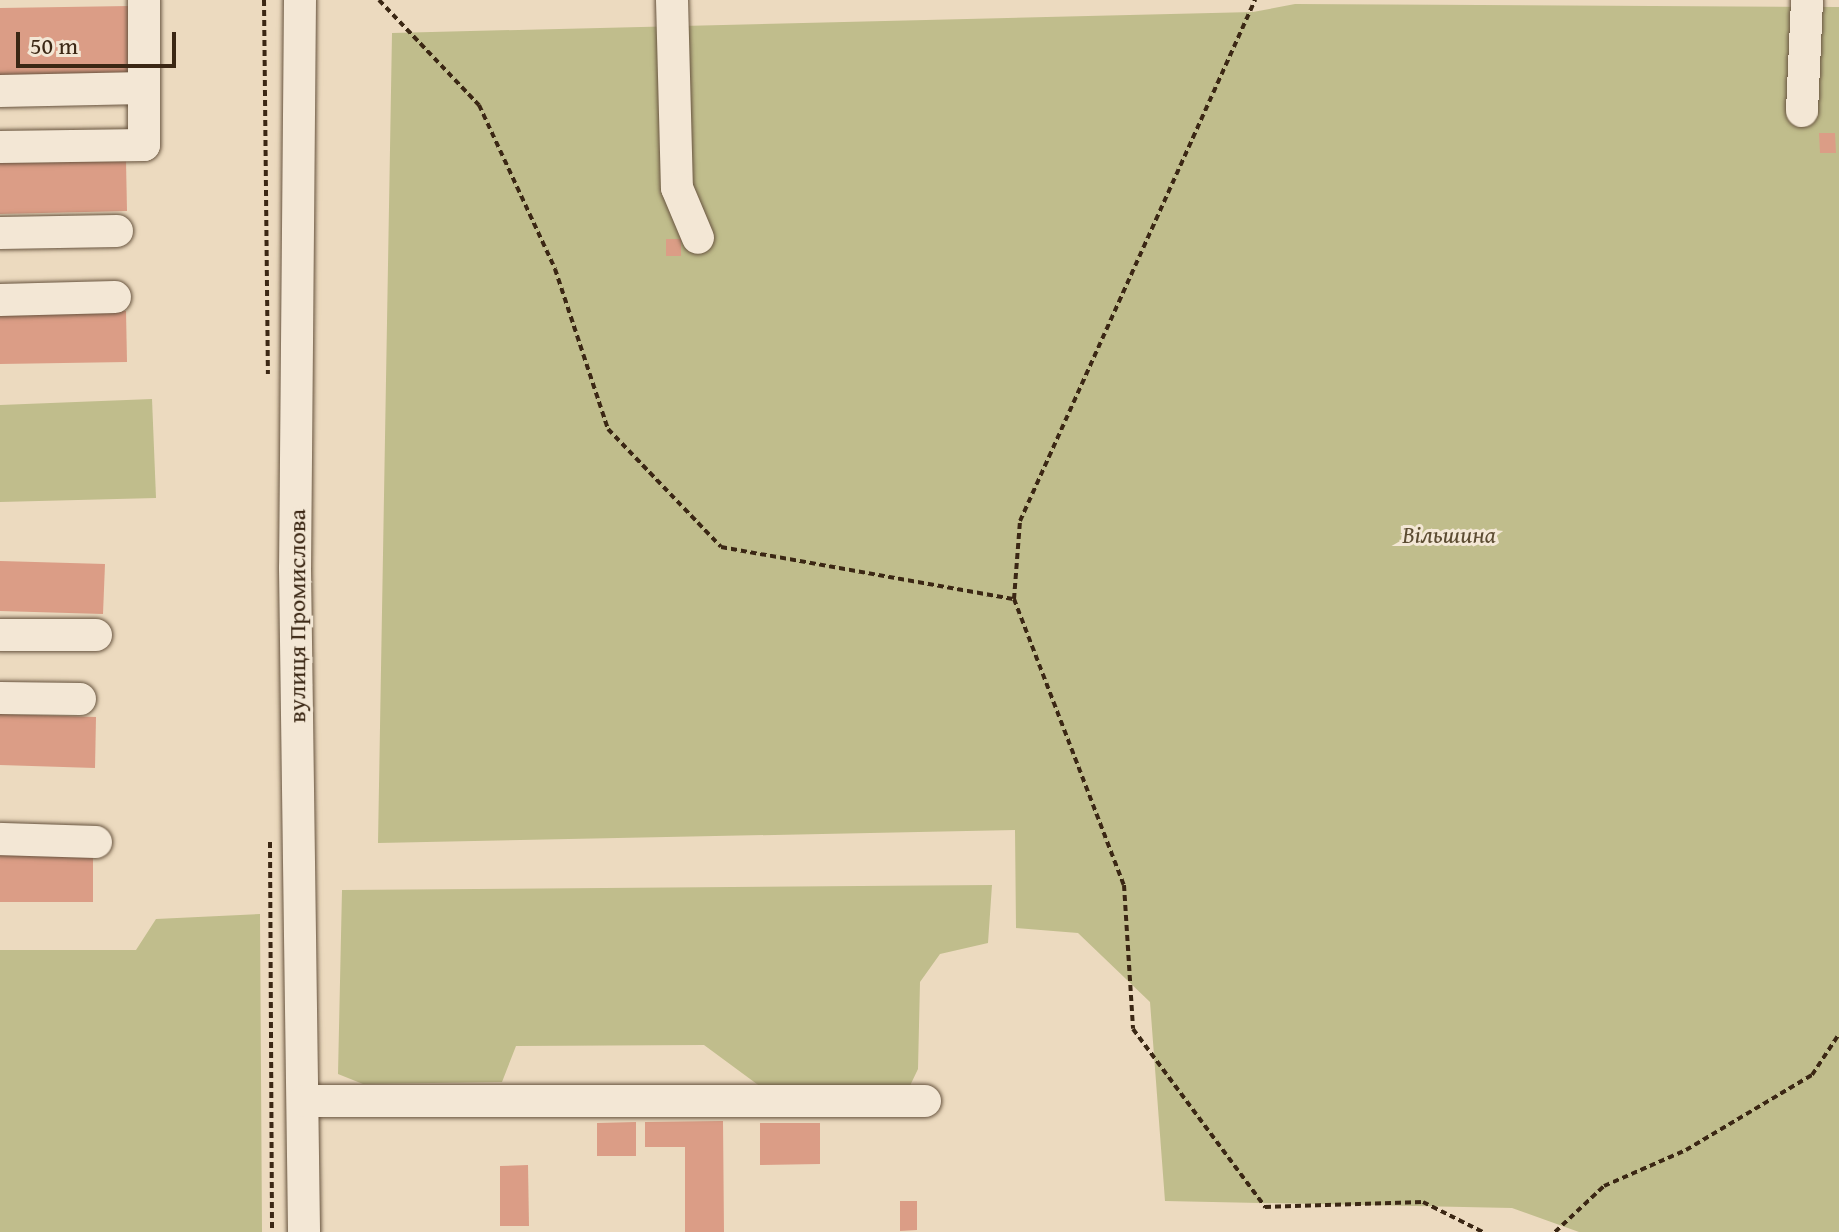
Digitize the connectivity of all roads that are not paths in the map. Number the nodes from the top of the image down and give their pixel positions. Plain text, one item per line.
1 (144, 0) edge
2 (300, 0) edge
3 (672, 0) edge
4 (1807, 0) edge
5 (144, 88) junction
6 (0, 91) edge
7 (1802, 111) dead end
8 (0, 147) edge
9 (117, 231) dead end
10 (0, 233) edge
11 (698, 238) dead end
12 (115, 297) dead end
13 (0, 300) edge
14 (0, 635) edge
15 (96, 635) dead end
16 (0, 698) edge
17 (80, 699) dead end
18 (0, 839) edge
19 (96, 842) dead end
20 (304, 1101) junction
21 (925, 1101) dead end
22 (304, 1232) edge

1 - 5 street
2 - 20 street, вулиця Промислова
3 - 11 street
4 - 7 street
5 - 6 street
5 - 8 street
9 - 10 street
12 - 13 street
14 - 15 street
16 - 17 street
18 - 19 street
20 - 21 street
20 - 22 street, вулиця Промислова

